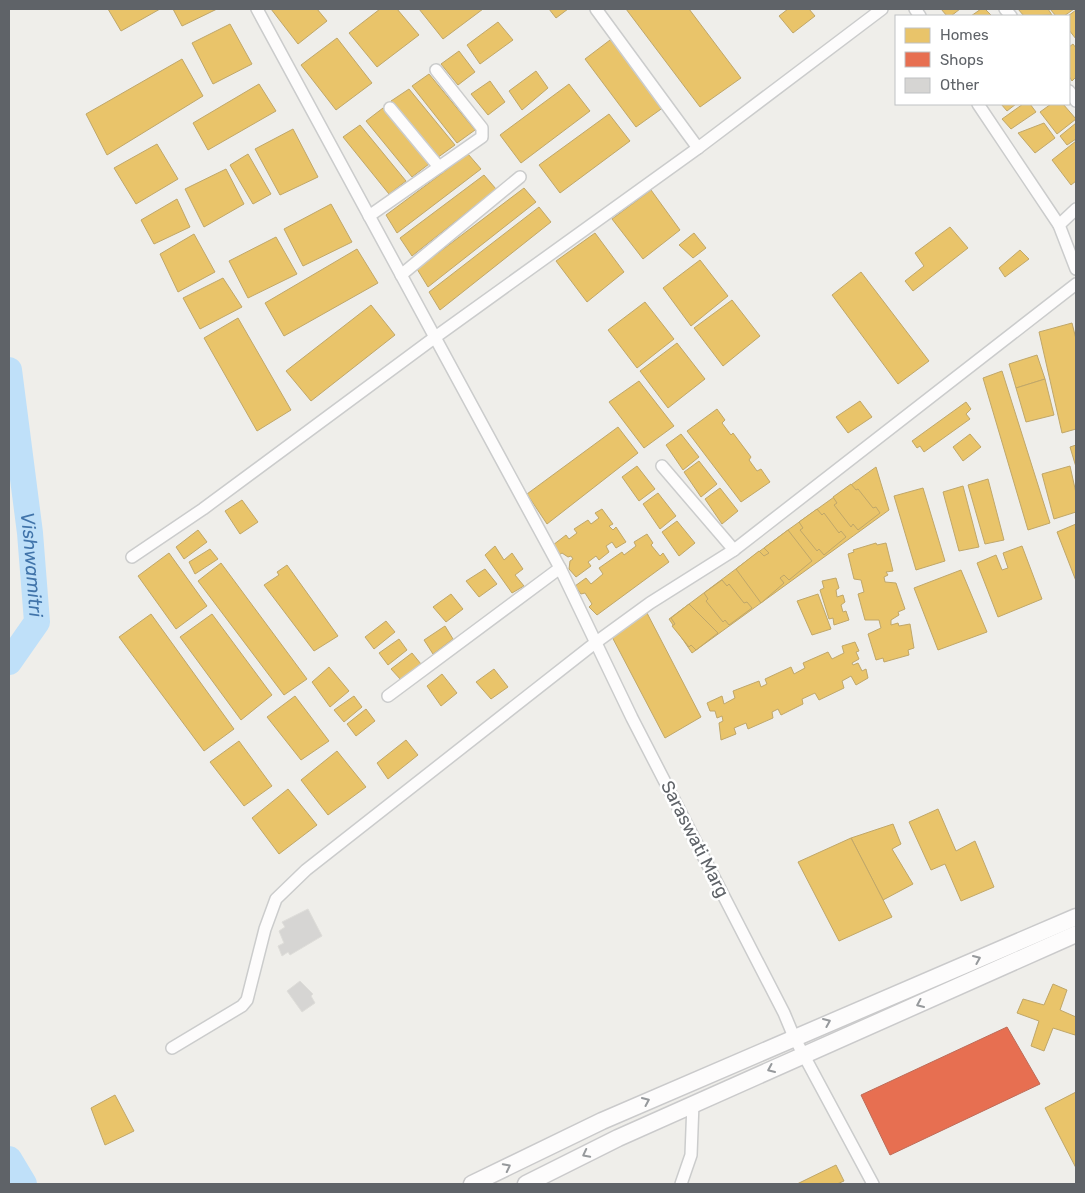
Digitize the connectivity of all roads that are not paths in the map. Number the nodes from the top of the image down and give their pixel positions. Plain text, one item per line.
1 (257, 9) edge
2 (596, 9) edge
3 (882, 9) edge
4 (436, 70) dead end
5 (979, 105) edge
6 (390, 108) dead end
7 (698, 148) junction
8 (439, 168) junction
9 (520, 177) dead end
10 (1076, 209) edge
11 (369, 216) junction
12 (1059, 225) junction
13 (1076, 269) edge
14 (401, 275) junction
15 (1076, 284) edge
16 (434, 338) junction
17 (662, 466) dead end
18 (734, 550) junction
19 (132, 557) dead end
20 (560, 568) junction
21 (595, 642) junction
22 (388, 696) dead end
23 (1076, 916) edge
24 (1076, 934) edge
25 (794, 1037) junction
26 (172, 1048) dead end
27 (804, 1055) junction
28 (693, 1104) junction
29 (472, 1184) edge
30 (526, 1184) edge
31 (681, 1184) edge
32 (873, 1184) edge

1 - 11 street, Saraswati Marg
2 - 7 street
3 - 7 street
4 - 8 street
5 - 12 street
6 - 8 street
7 - 16 street
8 - 11 street
9 - 14 street
10 - 12 street
11 - 14 street, Saraswati Marg
12 - 13 street
14 - 16 street, Saraswati Marg
15 - 18 street
16 - 19 street
16 - 20 street, Saraswati Marg
17 - 18 street
18 - 21 street
20 - 21 street, Saraswati Marg
20 - 22 street
21 - 25 street, Saraswati Marg
21 - 26 street
25 -> 23 main road
24 -> 27 main road
25 - 27 street, Saraswati Marg
29 -> 25 main road
27 -> 28 main road
27 - 32 street, Saraswati Marg
28 -> 30 main road
28 - 31 street

